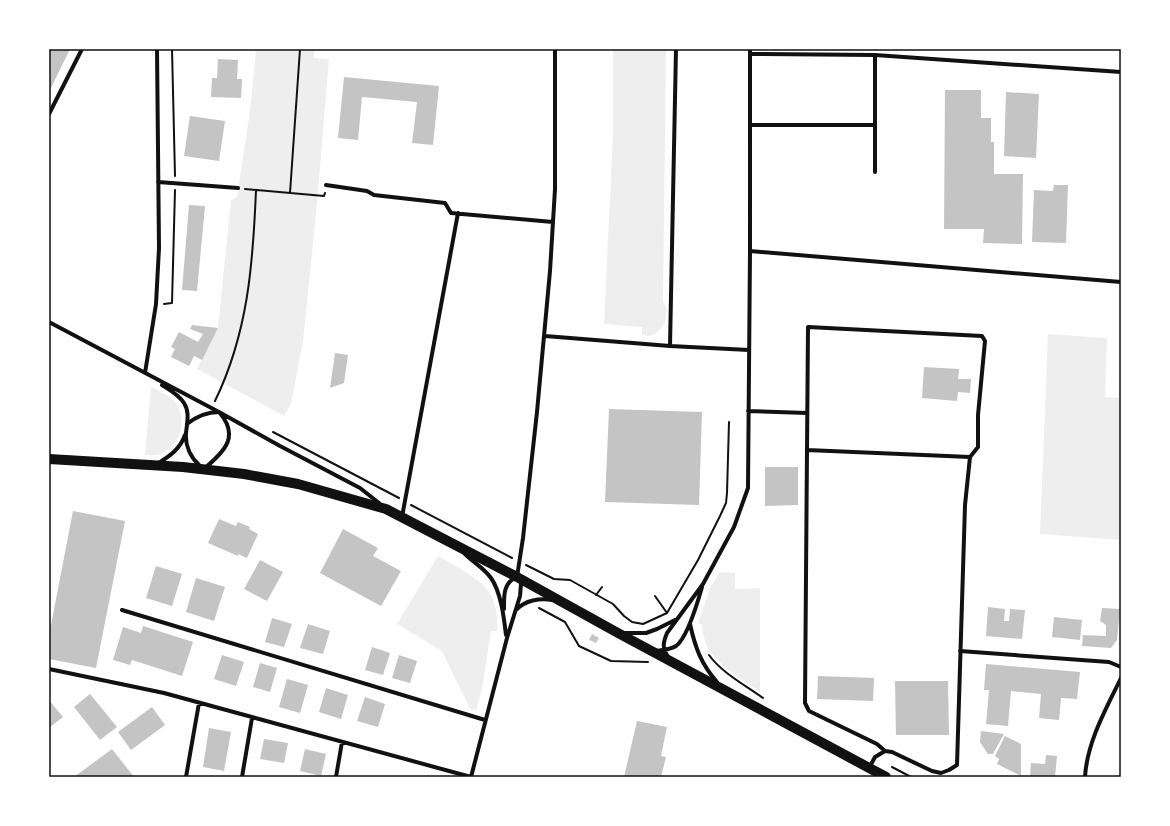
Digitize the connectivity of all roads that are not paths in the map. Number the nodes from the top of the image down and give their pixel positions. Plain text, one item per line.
1 (82, 49) edge
2 (157, 49) edge
3 (555, 49) edge
4 (676, 49) edge
5 (750, 51) edge
6 (874, 55) junction
7 (1121, 72) edge
8 (49, 114) edge
9 (750, 125) junction
10 (875, 125) junction
11 (875, 172) dead end
12 (158, 182) junction
13 (326, 185) road end
14 (238, 188) road end
15 (458, 213) junction
16 (553, 222) junction
17 (750, 250) junction
18 (1121, 282) edge
19 (49, 322) edge
20 (545, 336) junction
21 (670, 346) junction
22 (749, 350) junction
23 (145, 373) junction
24 (748, 411) junction
25 (219, 412) junction
26 (807, 412) junction
27 (187, 424) junction
28 (186, 432) junction
29 (807, 450) junction
30 (970, 457) junction
31 (49, 459) edge
32 (154, 466) junction
33 (204, 470) junction
34 (386, 509) junction
35 (402, 517) junction
36 (456, 546) junction
37 (517, 577) junction
38 (703, 584) junction
39 (561, 601) junction
40 (122, 610) dead end
41 (516, 610) junction
42 (503, 616) junction
43 (677, 619) junction
44 (690, 624) junction
45 (618, 633) junction
46 (507, 638) junction
47 (664, 650) junction
48 (960, 650) junction
49 (651, 651) junction
50 (672, 662) junction
51 (1121, 667) edge
52 (49, 669) edge
53 (1121, 678) edge
54 (1119, 687) edge
55 (724, 690) junction
56 (199, 703) junction
57 (252, 718) junction
58 (485, 720) junction
59 (342, 742) junction
60 (885, 751) junction
61 (869, 768) junction
62 (186, 777) edge
63 (242, 777) edge
64 (336, 777) edge
65 (471, 777) edge
66 (886, 777) edge
67 (1085, 777) edge

1 - 8 street
2 - 12 street
3 - 16 street
4 - 21 street
5 - 6 street
5 - 9 street
6 - 7 street
6 - 10 street
9 - 10 street
9 - 17 street
10 - 11 street
12 - 14 street
12 - 23 street
13 - 15 street
15 - 16 street
15 - 35 street
16 - 20 street
17 - 18 street
17 - 22 street
19 - 23 street
20 - 21 street
20 - 37 street
21 - 22 street
22 - 24 street
23 - 25 street
23 - 27 street
24 - 26 street
24 - 38 street
25 - 27 street
25 - 33 street
25 - 34 street
26 - 29 street
26 - 30 street
27 - 28 street
28 - 32 street
28 - 33 street
29 - 30 street
29 - 60 street
30 - 48 street
31 - 32 main road
32 - 33 main road
33 - 34 main road
34 - 35 main road
35 - 36 main road
36 - 37 main road
36 - 42 street
37 - 39 main road
37 - 41 street
37 - 42 street
38 - 43 street
38 - 44 street
39 - 41 street
39 - 45 main road
40 - 58 street
41 - 46 street
42 - 46 street
43 - 45 street
43 - 47 street
44 - 47 street
44 - 55 street
45 - 49 main road
46 - 58 street
47 - 49 street
47 - 50 street
48 - 51 street
48 - 60 street
49 - 50 main road
50 - 55 main road
52 - 56 street
53 - 54 street
54 - 67 street
55 - 61 main road
56 - 57 street
56 - 62 street
57 - 59 street
57 - 63 street
58 - 65 street
59 - 64 street
59 - 65 street
60 - 61 street
61 - 66 main road

